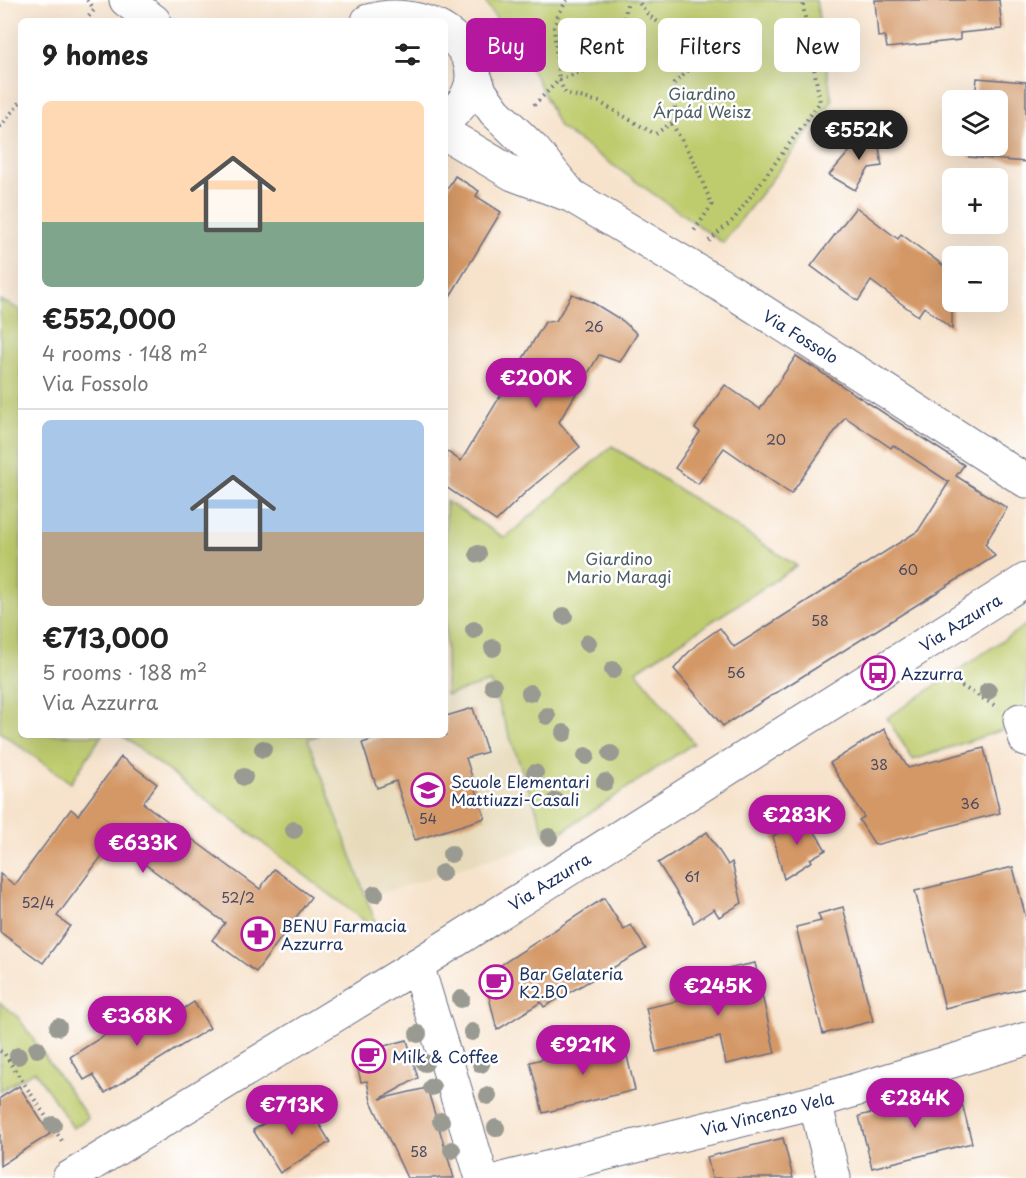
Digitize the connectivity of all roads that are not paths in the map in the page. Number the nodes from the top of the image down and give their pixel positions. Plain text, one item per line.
1 (126, 0) edge
2 (431, 5) edge
3 (376, 12) edge
4 (150, 18) edge
5 (447, 18) edge
6 (448, 19) edge
7 (466, 42) edge
8 (472, 72) edge
9 (473, 72) edge
10 (448, 117) edge
11 (448, 135) edge
12 (572, 196) junction
13 (1026, 480) edge
14 (1026, 580) edge
15 (417, 965) junction
16 (1026, 1040) edge
17 (815, 1102) junction
18 (68, 1163) edge
19 (482, 1178) edge
20 (506, 1178) edge
21 (834, 1178) edge

1 - 4 street
2 - 3 street
2 - 5 street, Via Fossolo
6 - 7 street, Via Fossolo
8 - 10 street
9 - 12 street, Via Fossolo
11 - 12 street, Via Fossolo
12 - 13 street, Via Fossolo
14 - 15 street, Via Azzurra
15 - 18 street, Via Azzurra
15 - 19 street
16 - 17 street, Via Vincenzo Vela
17 - 20 street, Via Vincenzo Vela
17 - 21 street

